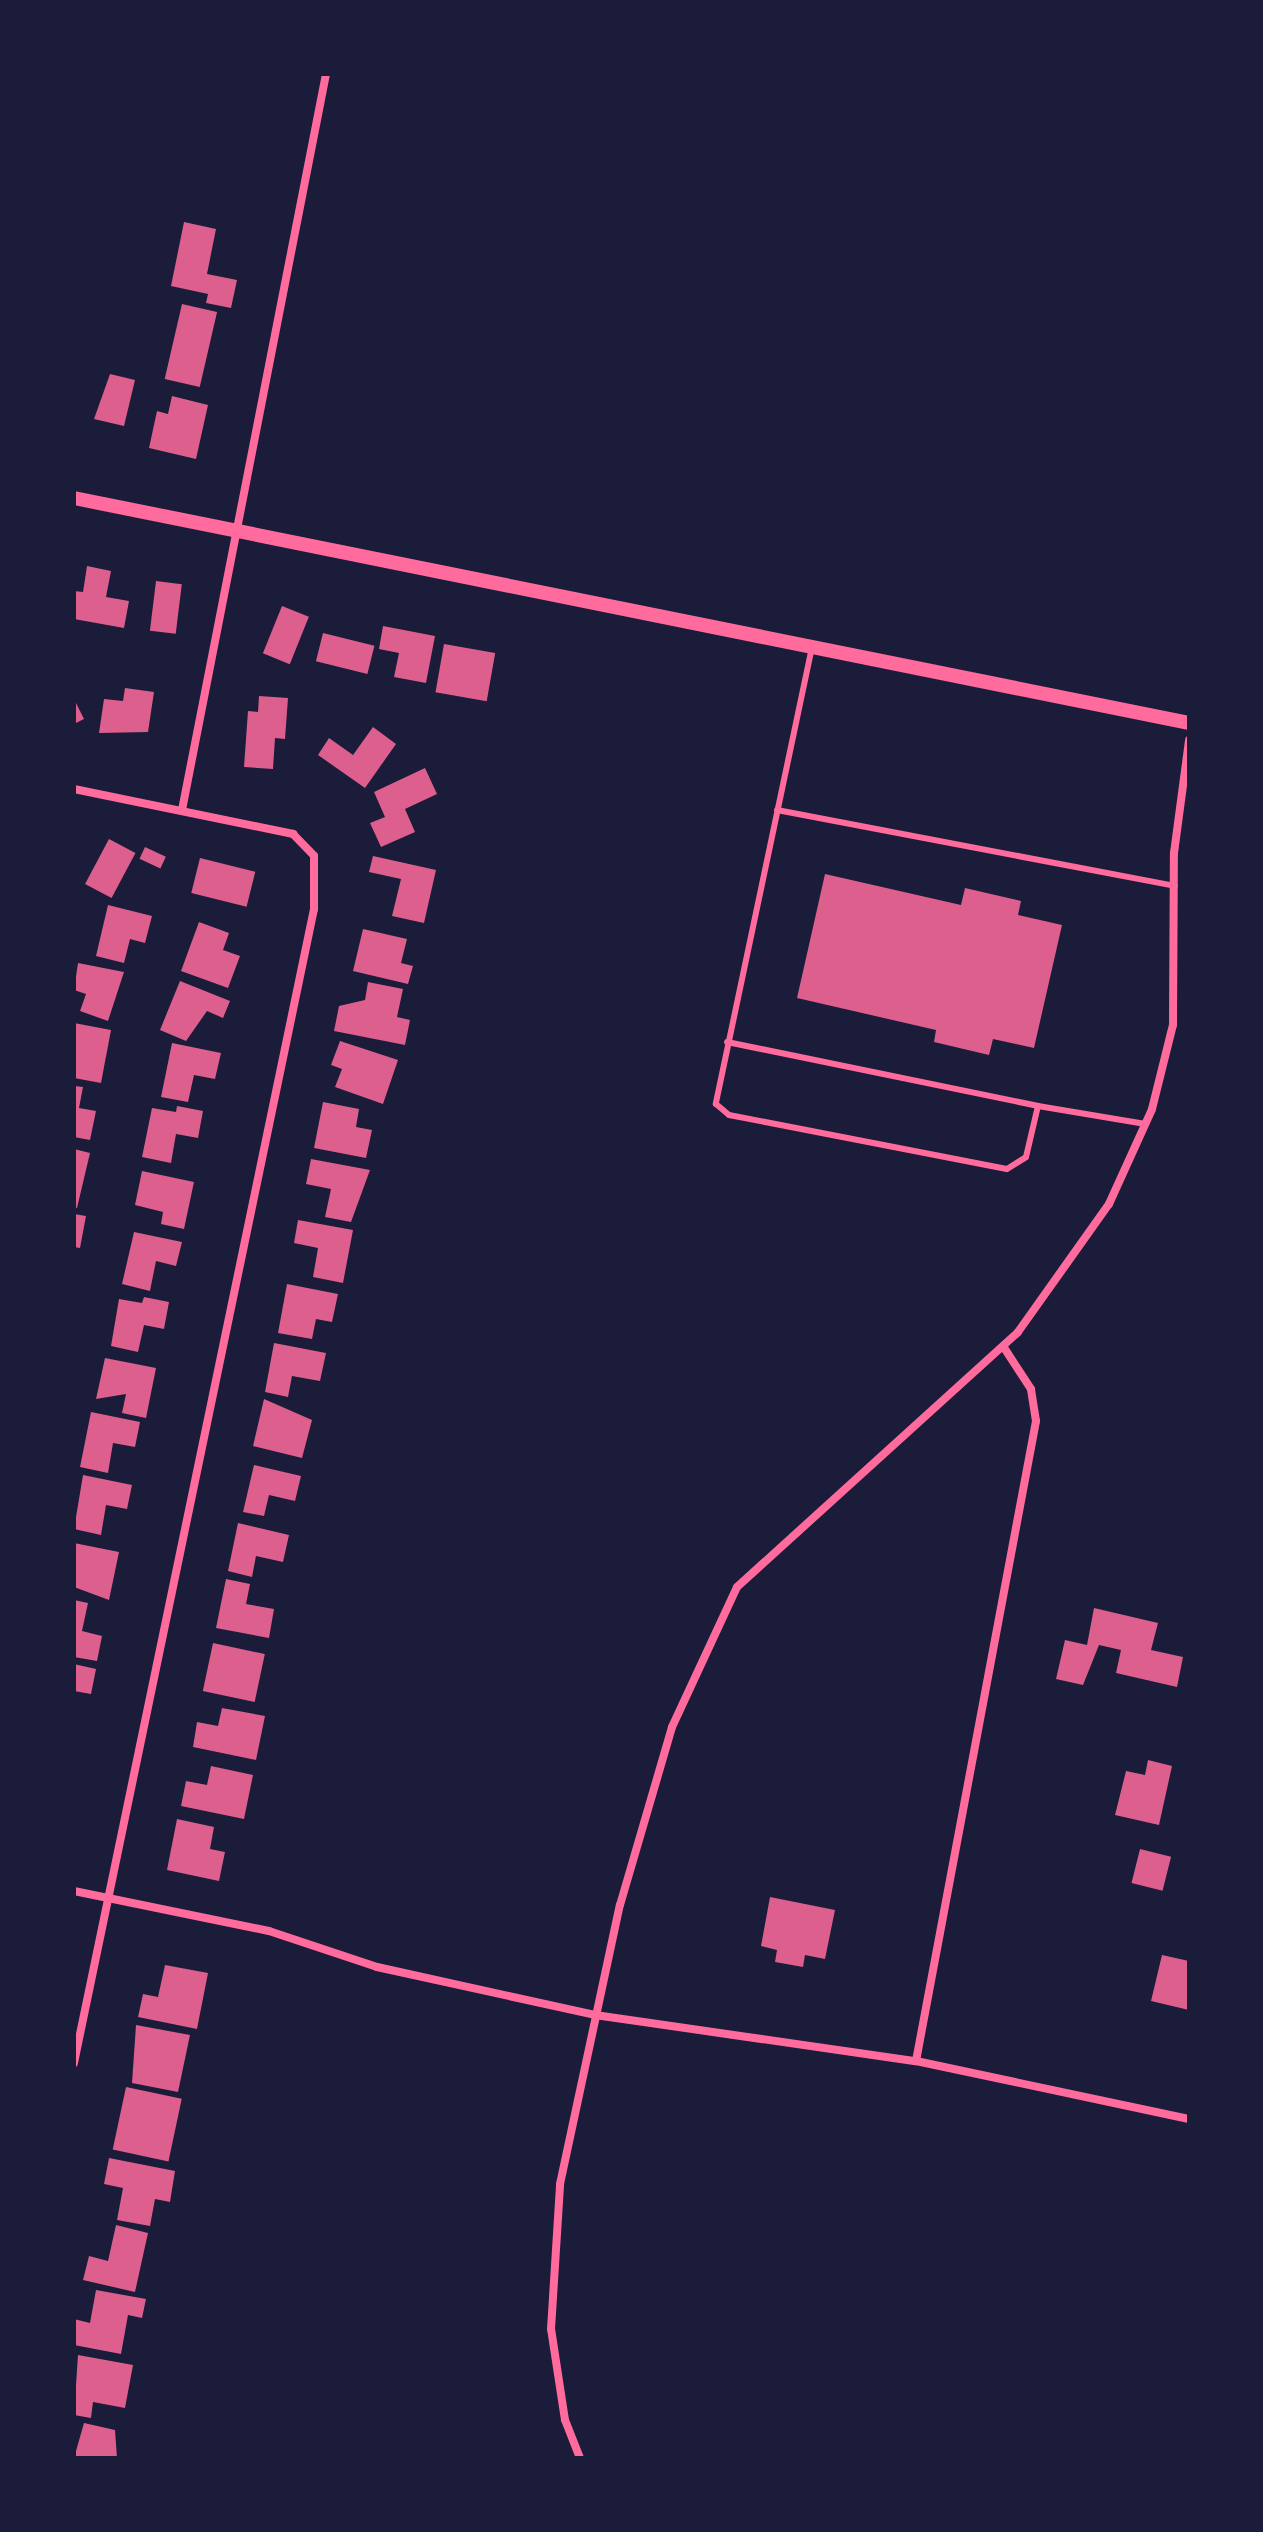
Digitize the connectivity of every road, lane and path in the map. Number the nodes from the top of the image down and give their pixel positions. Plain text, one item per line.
1 (326, 74) edge
2 (74, 498) edge
3 (237, 531) junction
4 (812, 647) junction
5 (1189, 723) edge
6 (1189, 740) edge
7 (74, 789) edge
8 (182, 810) junction
9 (777, 810) junction
10 (1175, 886) junction
11 (727, 1042) junction
12 (1038, 1106) junction
13 (1145, 1124) junction
14 (1003, 1346) junction
15 (74, 1891) edge
16 (107, 1897) junction
17 (595, 2015) junction
18 (916, 2061) junction
19 (74, 2063) edge
20 (1189, 2119) edge
21 (580, 2458) edge

1 - 3 street
2 - 3 street
3 - 4 street
3 - 8 street
4 - 5 street
4 - 9 lane
6 - 10 street
7 - 8 street
8 - 16 street
9 - 10 lane
9 - 11 lane
10 - 13 street
11 - 12 lane
11 - 12 lane
12 - 13 lane
13 - 14 street
14 - 17 street
14 - 18 street
15 - 16 street
16 - 17 street
16 - 19 street
17 - 18 street
17 - 21 street
18 - 20 street

